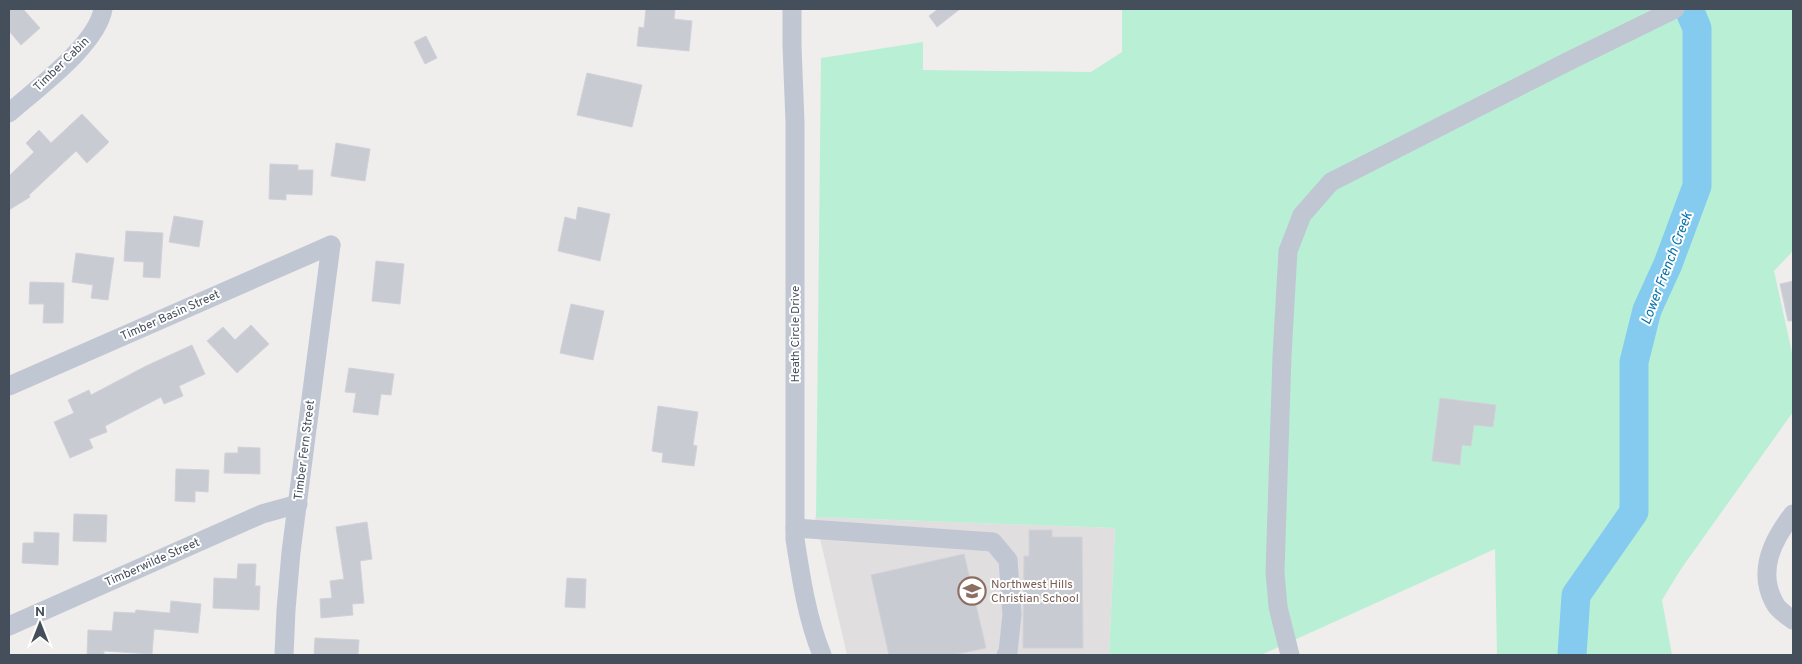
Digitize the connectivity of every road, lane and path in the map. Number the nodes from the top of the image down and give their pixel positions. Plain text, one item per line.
1 (103, 9) edge
2 (792, 9) edge
3 (1675, 9) edge
4 (9, 113) edge
5 (331, 245) joint
6 (9, 386) edge
7 (298, 504) junction
8 (1793, 514) edge
9 (795, 528) junction
10 (1793, 620) edge
11 (9, 626) edge
12 (284, 655) edge
13 (822, 655) edge
14 (1006, 655) edge
15 (1290, 655) edge

1 - 4 street, Timber Cabin
2 - 9 street, Heath Circle Drive
3 - 15 street
5 - 6 street, Timber Basin Street
5 - 7 street, Timber Fern Street
7 - 11 street, Timberwilde Street
7 - 12 street, Timber Fern Street
8 - 10 street
9 - 13 street, Heath Circle Drive
9 - 14 street

